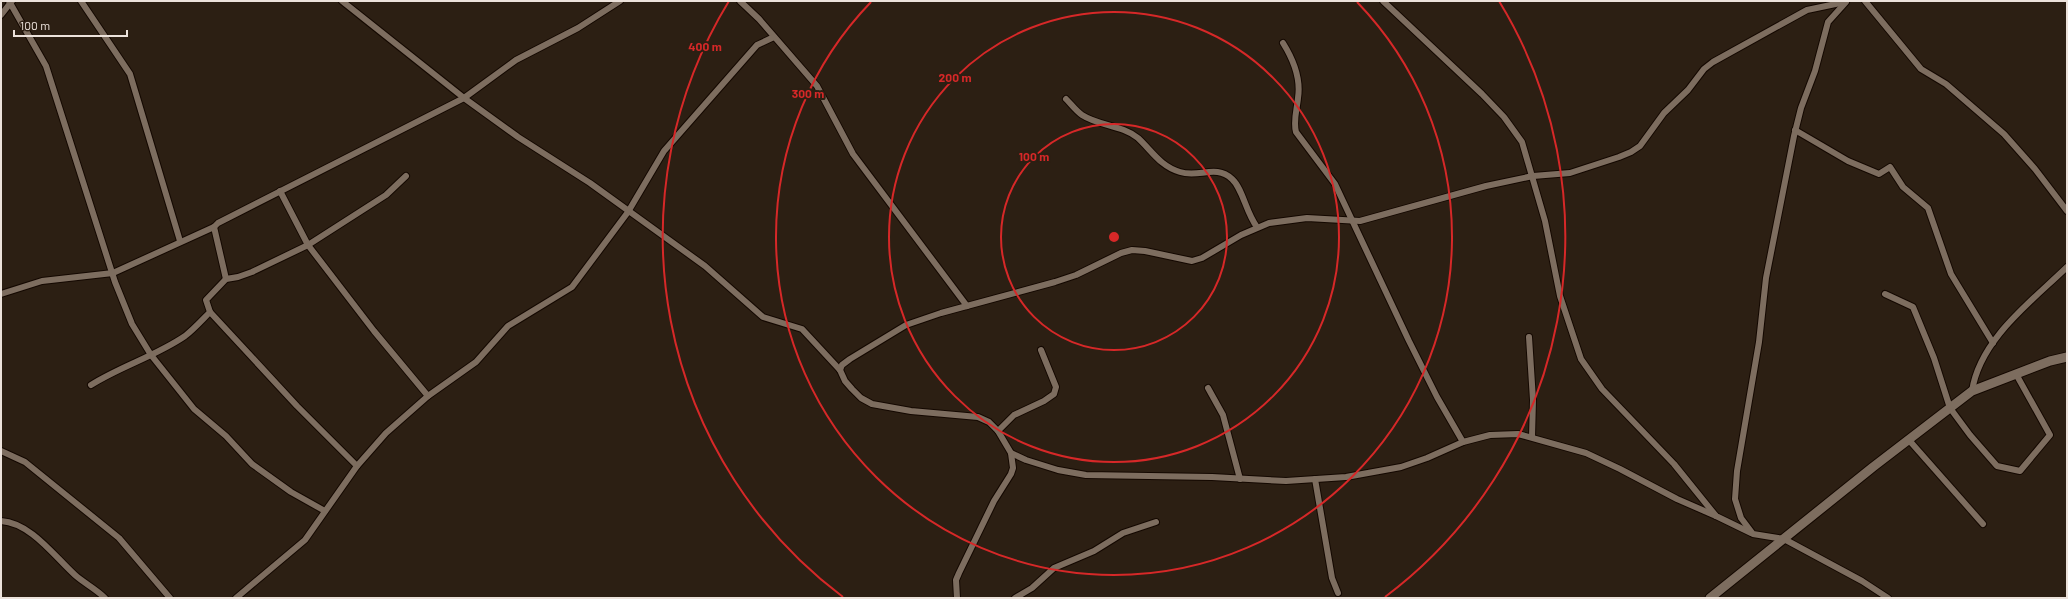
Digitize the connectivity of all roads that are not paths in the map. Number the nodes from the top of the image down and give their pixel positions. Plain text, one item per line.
1 (81, 1) edge
2 (342, 1) edge
3 (620, 1) edge
4 (740, 1) edge
5 (1383, 1) edge
6 (1846, 1) edge
7 (1865, 1) edge
8 (10, 2) edge
9 (1, 15) edge
10 (774, 37) junction
11 (1283, 43) dead end
12 (464, 98) junction
13 (1066, 99) dead end
14 (1795, 130) junction
15 (406, 176) dead end
16 (1533, 176) junction
17 (280, 191) junction
18 (2067, 211) edge
19 (628, 212) junction
20 (1352, 221) junction
21 (214, 227) junction
22 (1257, 228) junction
23 (180, 241) junction
24 (308, 244) junction
25 (2067, 267) edge
26 (113, 273) junction
27 (226, 279) junction
28 (1, 294) edge
29 (1885, 294) dead end
30 (966, 306) junction
31 (210, 312) junction
32 (1529, 337) dead end
33 (1993, 343) junction
34 (1041, 350) dead end
35 (151, 355) junction
36 (2067, 357) edge
37 (840, 370) junction
38 (2016, 374) junction
39 (92, 385) dead end
40 (1208, 388) dead end
41 (1972, 391) junction
42 (428, 396) junction
43 (1950, 408) junction
44 (998, 431) junction
45 (1532, 437) junction
46 (1908, 439) junction
47 (1463, 442) junction
48 (1, 451) edge
49 (1011, 453) junction
50 (357, 466) junction
51 (1240, 479) junction
52 (1315, 479) junction
53 (325, 511) junction
54 (1716, 516) junction
55 (1, 521) edge
56 (1156, 522) dead end
57 (1983, 524) dead end
58 (1753, 534) junction
59 (1784, 540) junction
60 (1338, 593) dead end
61 (105, 598) edge
62 (170, 598) edge
63 (236, 598) edge
64 (956, 598) edge
65 (1015, 598) edge
66 (1710, 598) edge
67 (1888, 598) edge

1 - 23 street
2 - 12 street
3 - 12 street
4 - 10 street
5 - 16 street
6 - 14 street
6 - 16 street
7 - 18 street
8 - 9 street
8 - 26 street
10 - 19 street
10 - 30 street
11 - 20 street
12 - 17 street
12 - 19 street
13 - 22 street
14 - 33 street
14 - 58 street
15 - 24 street
16 - 20 street
16 - 54 street
17 - 21 street
17 - 24 street
19 - 37 street
19 - 42 street
20 - 22 street
20 - 47 street
21 - 23 street
21 - 27 street
22 - 30 street
23 - 26 street
24 - 27 street
24 - 42 street
25 - 33 street
26 - 28 street
26 - 35 street
27 - 31 street
29 - 43 street
30 - 37 street
31 - 35 street
31 - 50 street
32 - 45 street
33 - 41 street
34 - 44 street
35 - 39 street
35 - 53 street
36 - 38 main road
37 - 44 street
38 - 41 main road
38 - 43 street
40 - 51 street
41 - 43 main road
42 - 50 street
43 - 46 main road
44 - 49 street
45 - 47 street
45 - 54 street
46 - 57 street
46 - 59 main road
47 - 52 street
48 - 62 street
49 - 51 street
49 - 64 street
50 - 53 street
51 - 52 street
52 - 60 street
53 - 63 street
54 - 58 street
55 - 61 street
56 - 65 street
58 - 59 street
59 - 66 main road
59 - 67 street

